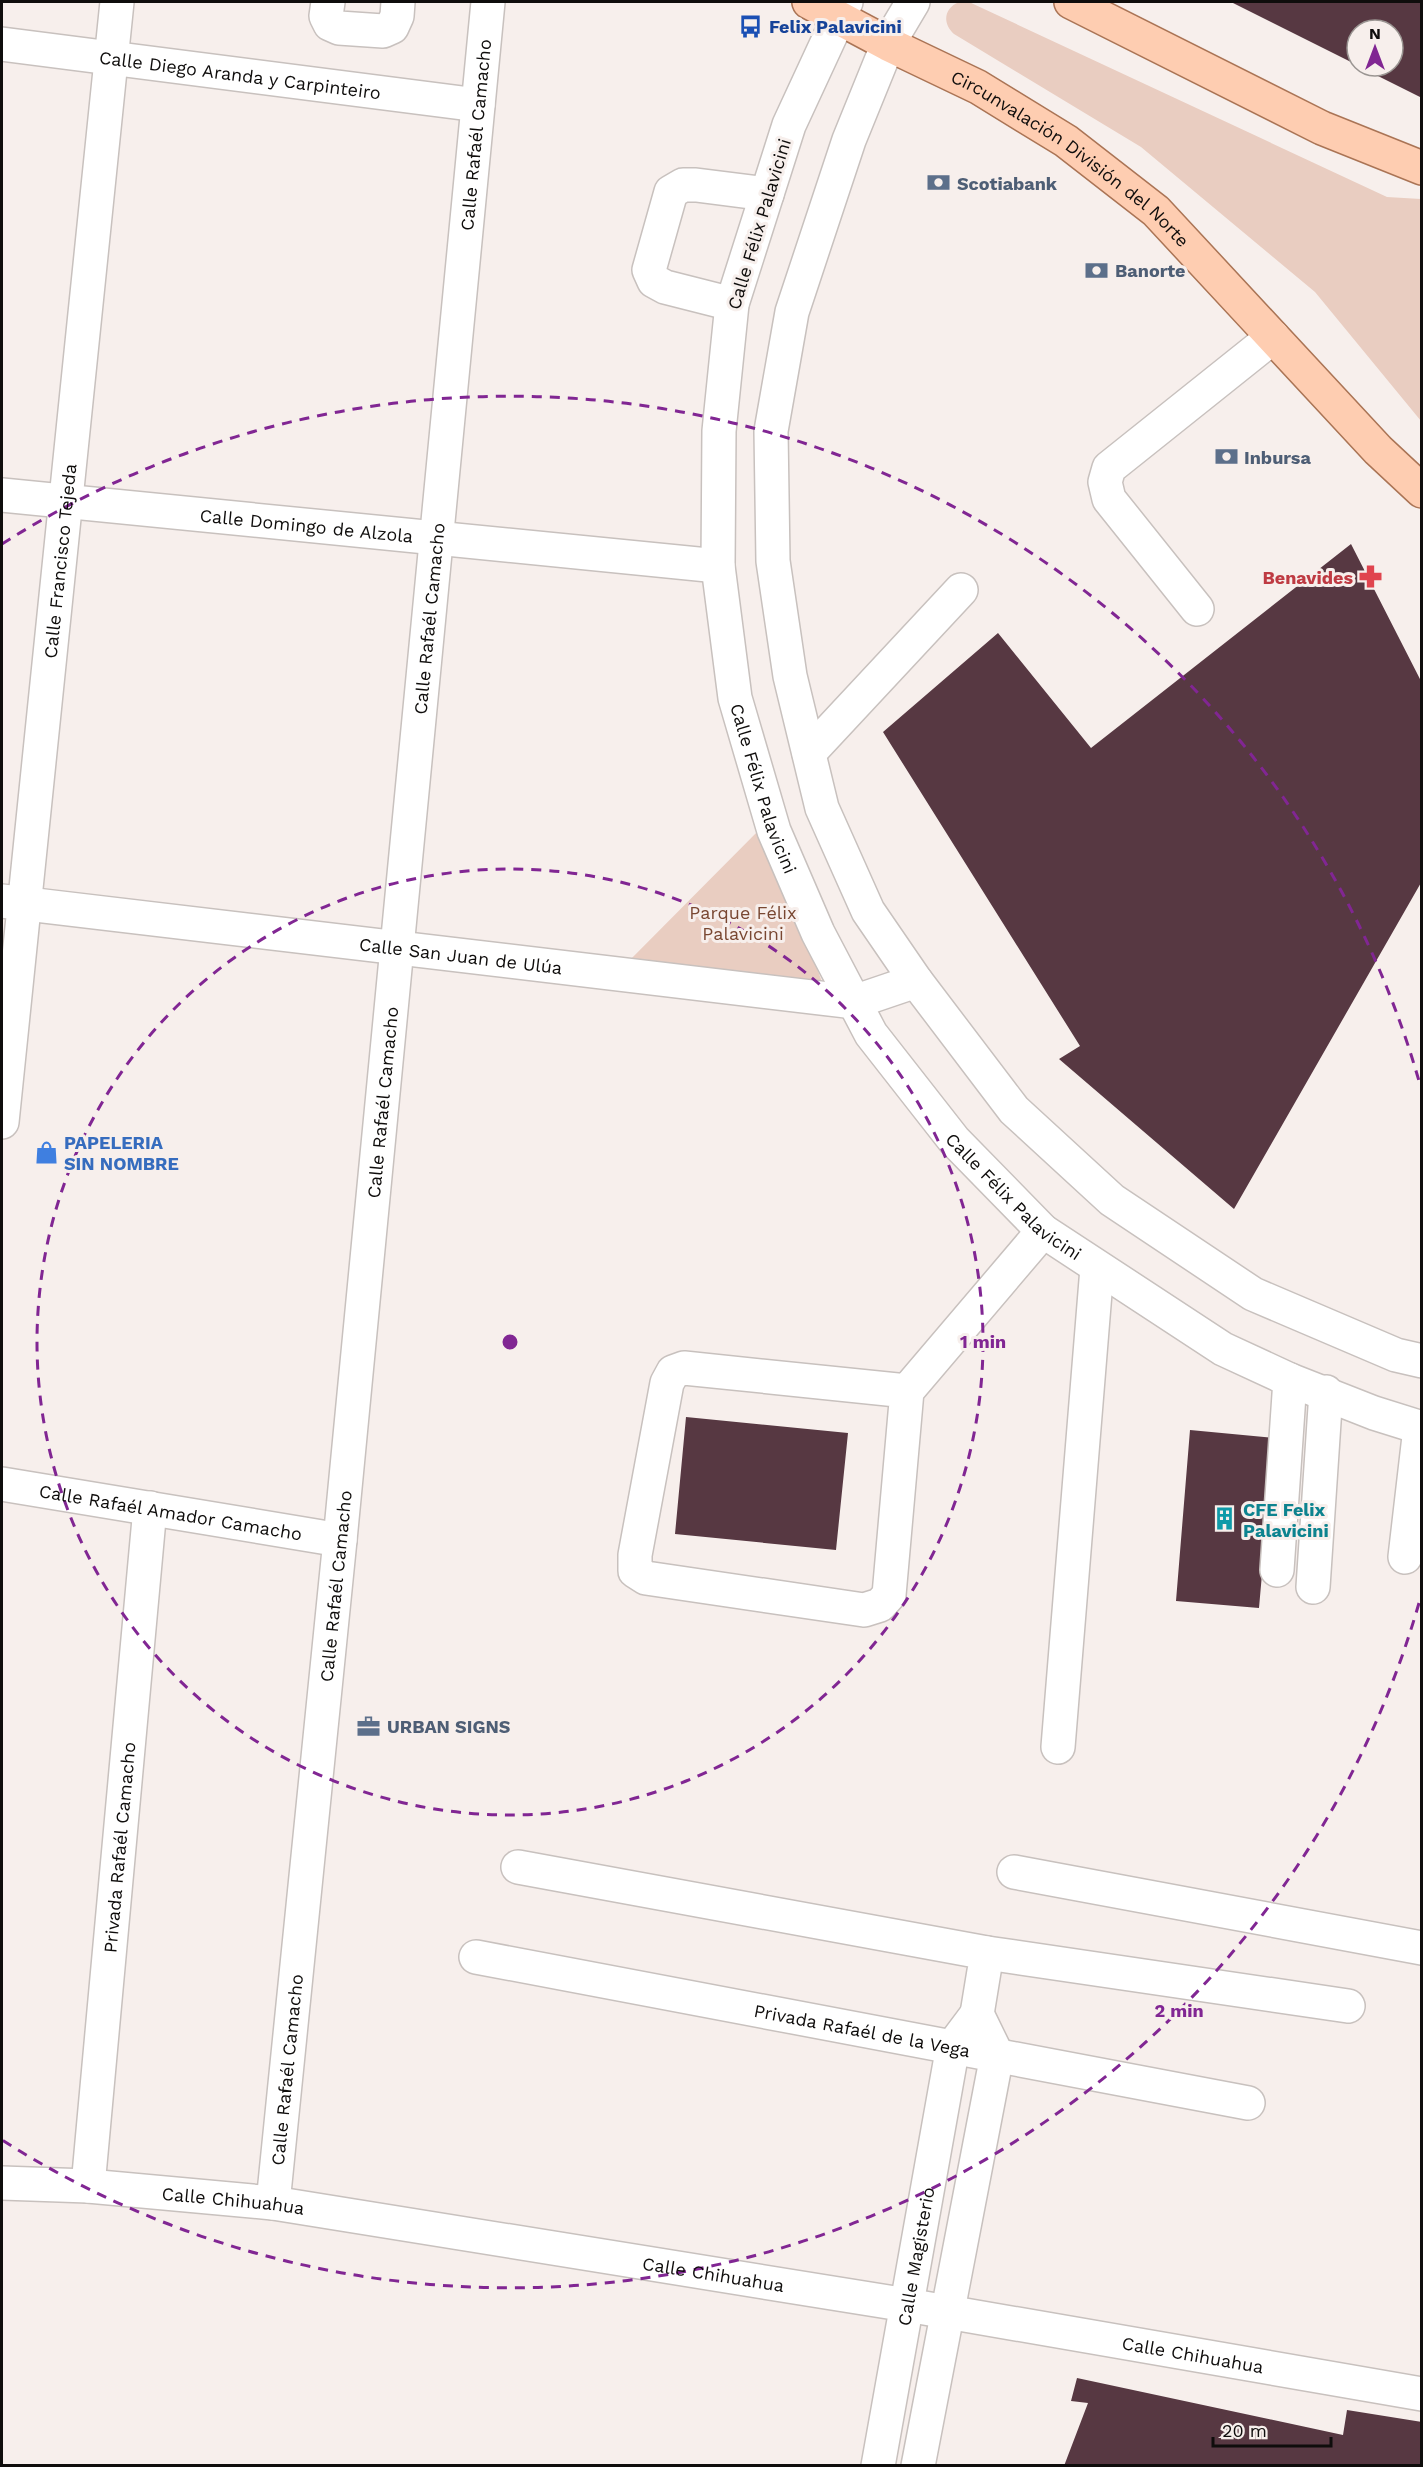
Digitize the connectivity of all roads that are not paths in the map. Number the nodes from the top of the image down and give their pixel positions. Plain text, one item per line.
1 (117, 2) edge
2 (328, 2) edge
3 (398, 2) edge
4 (488, 2) edge
5 (809, 2) edge
6 (913, 2) edge
7 (1071, 2) edge
8 (842, 9) edge
9 (2, 44) edge
10 (888, 44) junction
11 (112, 58) junction
12 (478, 105) junction
13 (1422, 168) edge
14 (767, 194) junction
15 (732, 304) junction
16 (1273, 337) junction
17 (1422, 491) edge
18 (2, 495) edge
19 (65, 501) junction
20 (437, 538) junction
21 (718, 566) junction
22 (962, 590) dead end
23 (1197, 609) dead end
24 (809, 753) junction
25 (12, 902) edge
26 (398, 948) junction
27 (916, 981) junction
28 (854, 1002) junction
29 (2, 1122) edge
30 (1043, 1231) junction
31 (1097, 1268) junction
32 (1422, 1361) edge
33 (1290, 1380) junction
34 (907, 1390) junction
35 (1326, 1392) junction
36 (1421, 1428) edge
37 (2, 1484) edge
38 (150, 1508) junction
39 (340, 1540) junction
40 (1405, 1557) dead end
41 (1277, 1570) dead end
42 (1313, 1587) dead end
43 (1058, 1747) dead end
44 (518, 1868) dead end
45 (1014, 1872) dead end
46 (1422, 1948) edge
47 (987, 1953) junction
48 (476, 1957) dead end
49 (1348, 2006) dead end
50 (977, 2014) junction
51 (953, 2046) junction
52 (997, 2055) junction
53 (1248, 2103) dead end
54 (2, 2182) edge
55 (88, 2186) junction
56 (273, 2203) junction
57 (907, 2305) junction
58 (947, 2312) junction
59 (1422, 2394) edge
60 (878, 2466) edge
61 (918, 2466) edge

1 - 11 street, Calle Francisco Tejeda
2 - 3 street
4 - 12 street, Calle Rafaél Camacho
5 - 8 main road, Circunvalación División del Norte
6 - 10 street
7 - 13 main road
8 - 10 main road, Circunvalación División del Norte
8 - 14 street, Calle Félix Palavicini
9 - 11 street, Calle Diego Aranda y Carpinteiro
10 - 16 main road, Circunvalación División del Norte
10 - 24 street
11 - 12 street, Calle Diego Aranda y Carpinteiro
11 - 19 street, Calle Francisco Tejeda
12 - 20 street, Calle Rafaél Camacho
14 - 15 street, Calle Félix Palavicini
14 - 15 street
15 - 21 street, Calle Félix Palavicini
16 - 17 main road, Circunvalación División del Norte
16 - 23 street
18 - 19 street, Calle Domingo de Alzola
19 - 20 street, Calle Domingo de Alzola
19 - 25 street, Calle Francisco Tejeda
20 - 21 street, Calle Domingo de Alzola
20 - 26 street, Calle Rafaél Camacho
21 - 28 street, Calle Félix Palavicini
22 - 24 street
24 - 27 street
25 - 26 street, Calle San Juan de Ulúa
25 - 29 street, Calle Francisco Tejeda
26 - 28 street, Calle San Juan de Ulúa
26 - 39 street, Calle Rafaél Camacho
27 - 28 street, Calle San Juan de Ulúa
27 - 32 street
28 - 30 street, Calle Félix Palavicini
30 - 31 street, Calle Félix Palavicini
30 - 34 street
31 - 33 street, Calle Félix Palavicini
31 - 43 street
33 - 35 street, Calle Félix Palavicini
33 - 41 street
34 - 34 street
35 - 36 street, Calle Félix Palavicini
35 - 42 street
36 - 40 street
37 - 38 street, Calle Rafaél Amador Camacho
38 - 39 street, Calle Rafaél Amador Camacho
38 - 55 street, Privada Rafaél Camacho
39 - 56 street, Calle Rafaél Camacho
44 - 47 street
45 - 46 street
47 - 49 street
47 - 50 street
48 - 51 street, Privada Rafaél de la Vega
50 - 51 street
50 - 52 street
51 - 52 street, Privada Rafaél de la Vega
51 - 57 street, Calle Magisterio
52 - 53 street, Privada Rafaél de la Vega
52 - 58 street
54 - 55 street, Calle Chihuahua
55 - 56 street, Calle Chihuahua
56 - 57 street, Calle Chihuahua
57 - 58 street, Calle Chihuahua
57 - 60 street, Calle Magisterio
58 - 59 street, Calle Chihuahua
58 - 61 street

